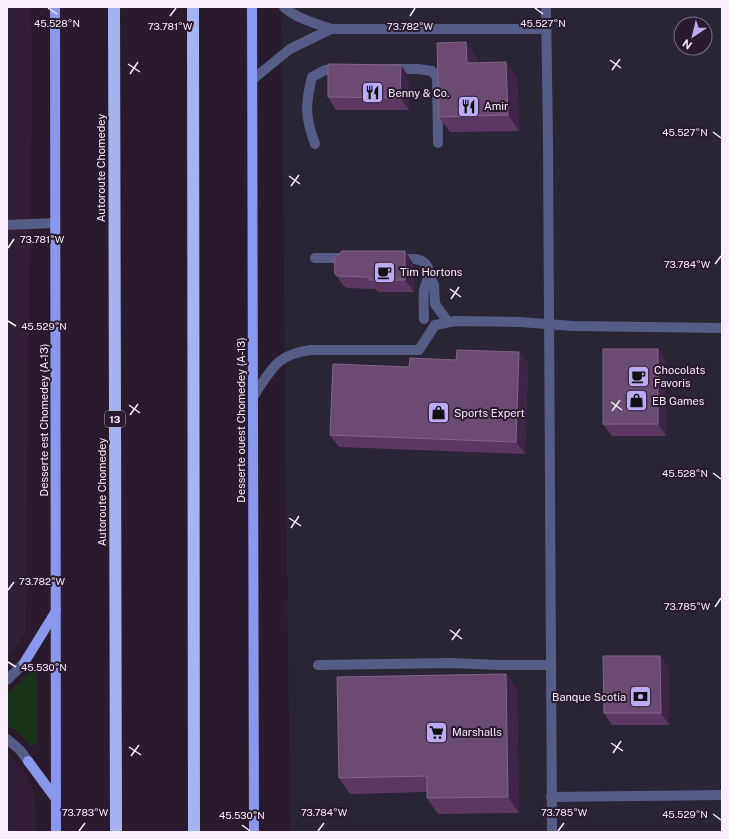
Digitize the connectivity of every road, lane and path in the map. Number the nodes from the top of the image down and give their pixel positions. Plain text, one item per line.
1 (55, 7) edge
2 (114, 7) edge
3 (193, 7) edge
4 (252, 7) edge
5 (284, 7) edge
6 (546, 7) edge
7 (332, 29) junction
8 (546, 29) junction
9 (379, 69) edge
10 (348, 70) edge
11 (252, 80) junction
12 (438, 143) dead end
13 (315, 144) dead end
14 (55, 223) junction
15 (7, 225) edge
16 (315, 258) dead end
17 (361, 258) edge
18 (384, 258) edge
19 (429, 276) junction
20 (424, 319) dead end
21 (448, 322) junction
22 (548, 324) junction
23 (722, 328) edge
24 (253, 397) junction
25 (56, 611) junction
26 (24, 663) joint
27 (550, 664) junction
28 (318, 665) dead end
29 (7, 680) edge
30 (7, 739) edge
31 (28, 761) joint
32 (722, 796) edge
33 (551, 797) junction
34 (56, 799) junction
35 (56, 832) edge
36 (116, 832) edge
37 (194, 832) edge
38 (254, 832) edge
39 (552, 832) edge

1 - 14 main road, Desserte est Chomedey (A-13)
2 - 36 highway, Autoroute Chomedey / 13
3 - 37 highway
4 - 11 main road, Desserte ouest Chomedey (A-13)
5 - 7 street
6 - 8 street
7 - 8 street
7 - 11 street
8 - 22 street
9 - 12 street
10 - 13 street
11 - 24 main road, Desserte ouest Chomedey (A-13)
14 - 15 street
14 - 25 main road, Desserte est Chomedey (A-13)
16 - 17 street
18 - 19 street
19 - 20 street
19 - 21 street
21 - 22 street
21 - 24 street
22 - 23 street
22 - 27 street
24 - 38 main road, Desserte ouest Chomedey (A-13)
25 - 26 main road
25 - 34 main road, Desserte est Chomedey (A-13)
26 - 29 street
27 - 28 street
27 - 33 street
30 - 31 street
31 - 34 main road
32 - 33 street
33 - 39 street
34 - 35 main road, Desserte est Chomedey (A-13)

